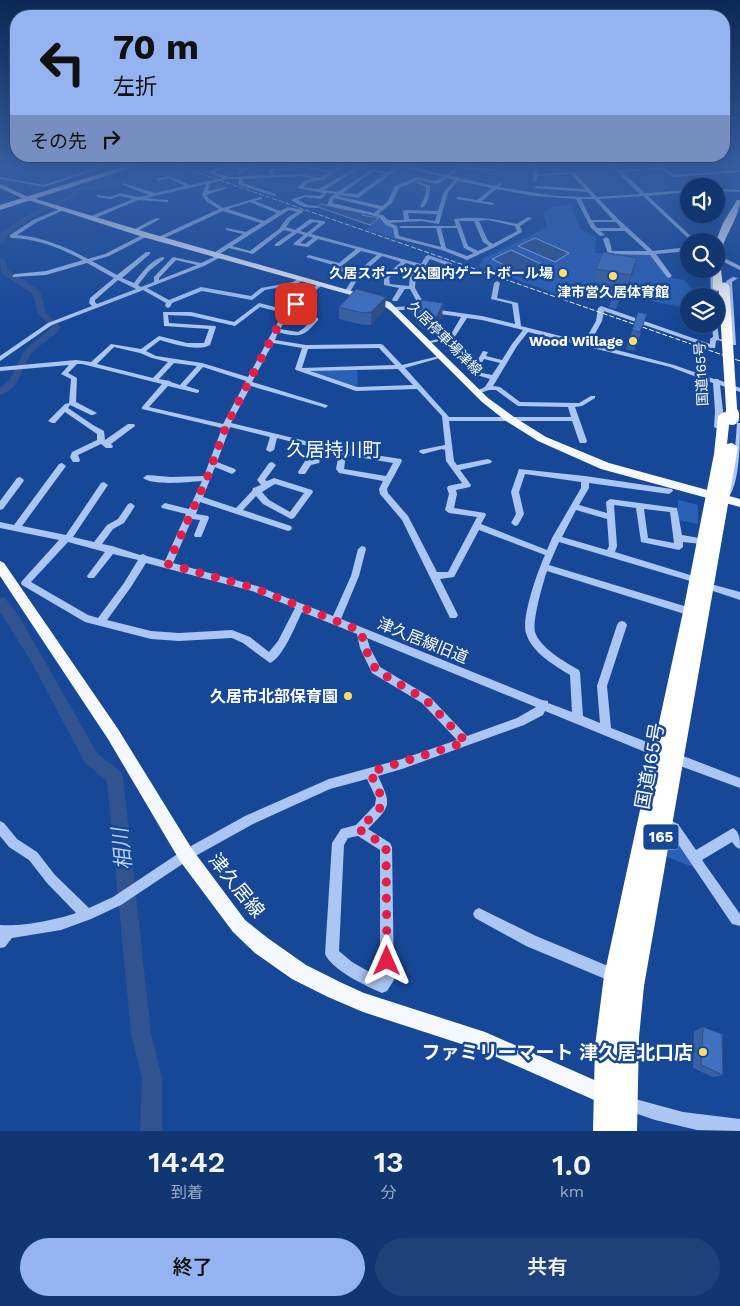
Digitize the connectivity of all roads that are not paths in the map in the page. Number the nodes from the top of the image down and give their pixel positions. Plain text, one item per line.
1 (41, 217) edge
2 (87, 217) edge
3 (94, 217) edge
4 (206, 217) edge
5 (241, 217) edge
6 (275, 217) edge
7 (292, 217) edge
8 (381, 217) edge
9 (406, 217) edge
10 (439, 217) edge
11 (588, 217) edge
12 (613, 217) edge
13 (668, 217) edge
14 (732, 217) edge
15 (738, 217) edge
16 (91, 218) junction
17 (530, 218) dead end
18 (158, 219) dead end
19 (476, 219) junction
20 (407, 221) junction
21 (498, 221) junction
22 (590, 221) junction
23 (617, 221) junction
24 (386, 222) junction
25 (266, 223) junction
26 (517, 226) junction
27 (395, 227) junction
28 (416, 227) junction
29 (458, 227) junction
30 (501, 227) dead end
31 (283, 228) junction
32 (438, 228) junction
33 (228, 229) dead end
34 (626, 229) junction
35 (596, 230) junction
36 (134, 232) junction
37 (295, 232) junction
38 (504, 233) dead end
39 (685, 233) edge
40 (723, 233) edge
41 (247, 234) junction
42 (146, 235) junction
43 (308, 235) junction
44 (317, 237) junction
45 (158, 238) junction
46 (506, 239) junction
47 (421, 242) junction
48 (277, 245) dead end
49 (725, 245) edge
50 (228, 246) junction
51 (493, 246) junction
52 (360, 249) junction
53 (444, 249) junction
54 (680, 250) edge
55 (148, 253) dead end
56 (478, 253) junction
57 (652, 253) junction
58 (380, 255) junction
59 (217, 256) junction
60 (309, 257) dead end
61 (162, 258) dead end
62 (725, 260) edge
63 (89, 261) junction
64 (405, 261) junction
65 (202, 265) junction
66 (340, 265) junction
67 (423, 266) junction
68 (740, 268) edge
69 (358, 274) junction
70 (16, 276) dead end
71 (443, 276) dead end
72 (669, 276) dead end
73 (118, 278) junction
74 (737, 278) edge
75 (302, 279) junction
76 (157, 282) junction
77 (498, 283) dead end
78 (320, 284) junction
79 (740, 284) edge
80 (135, 285) junction
81 (403, 287) junction
82 (142, 288) junction
83 (412, 288) junction
84 (348, 291) junction
85 (169, 302) junction
86 (395, 304) junction
87 (96, 306) junction
88 (414, 308) junction
89 (288, 312) junction
90 (165, 313) junction
91 (465, 315) junction
92 (166, 325) junction
93 (518, 326) junction
94 (527, 329) junction
95 (277, 330) junction
96 (716, 333) edge
97 (723, 333) edge
98 (159, 338) junction
99 (716, 339) junction
100 (272, 341) junction
101 (428, 343) junction
102 (586, 344) junction
103 (306, 347) junction
104 (142, 351) junction
105 (441, 356) junction
106 (0, 359) edge
107 (172, 361) junction
108 (76, 362) junction
109 (504, 362) junction
110 (93, 364) junction
111 (202, 366) junction
112 (401, 367) junction
113 (0, 368) edge
114 (298, 370) junction
115 (494, 378) junction
116 (155, 379) junction
117 (716, 380) junction
118 (250, 381) junction
119 (168, 382) junction
120 (182, 387) junction
121 (418, 387) junction
122 (351, 388) junction
123 (488, 388) junction
124 (740, 390) edge
125 (197, 391) dead end
126 (477, 392) junction
127 (343, 395) dead end
128 (593, 397) dead end
129 (72, 400) junction
130 (572, 405) junction
131 (325, 406) dead end
132 (64, 408) junction
133 (93, 413) dead end
134 (445, 419) junction
135 (510, 419) junction
136 (575, 419) junction
137 (732, 420) edge
138 (52, 421) dead end
139 (131, 426) dead end
140 (227, 426) junction
141 (274, 435) junction
142 (583, 441) dead end
143 (105, 444) junction
144 (320, 446) junction
145 (448, 448) junction
146 (740, 449) edge
147 (270, 450) dead end
148 (343, 452) junction
149 (423, 452) dead end
150 (76, 460) dead end
151 (488, 461) dead end
152 (212, 463) junction
153 (272, 465) dead end
154 (62, 466) dead end
155 (456, 468) junction
156 (232, 471) dead end
157 (302, 472) dead end
158 (147, 478) dead end
159 (207, 478) junction
160 (388, 479) junction
161 (585, 479) junction
162 (20, 480) dead end
163 (104, 485) dead end
164 (267, 485) junction
165 (256, 490) junction
166 (669, 491) dead end
167 (714, 497) junction
168 (198, 498) junction
169 (740, 503) edge
170 (131, 506) dead end
171 (165, 506) dead end
172 (640, 506) junction
173 (0, 507) edge
174 (574, 507) junction
175 (238, 511) junction
176 (191, 515) junction
177 (610, 517) junction
178 (515, 523) dead end
179 (0, 526) edge
180 (477, 526) junction
181 (16, 528) junction
182 (288, 528) dead end
183 (198, 535) dead end
184 (67, 538) junction
185 (556, 538) junction
186 (678, 538) junction
187 (703, 544) junction
188 (97, 545) junction
189 (112, 549) junction
190 (362, 549) dead end
191 (550, 554) junction
192 (610, 554) junction
193 (143, 557) junction
194 (168, 564) junction
195 (0, 566) edge
196 (544, 567) junction
197 (91, 576) dead end
198 (434, 576) junction
199 (702, 583) junction
200 (20, 586) junction
201 (740, 596) edge
202 (300, 607) junction
203 (691, 612) junction
204 (453, 615) dead end
205 (101, 620) junction
206 (336, 621) junction
207 (622, 625) dead end
208 (361, 631) junction
209 (544, 704) junction
210 (578, 718) junction
211 (606, 730) junction
212 (466, 742) junction
213 (669, 756) junction
214 (370, 772) junction
215 (740, 783) edge
216 (664, 823) junction
217 (0, 827) edge
218 (359, 830) junction
219 (740, 843) edge
220 (186, 855) junction
221 (694, 858) junction
222 (479, 914) dead end
223 (87, 915) junction
224 (740, 920) edge
225 (3, 935) edge
226 (616, 976) junction
227 (615, 1099) junction
228 (740, 1127) edge
229 (606, 1131) edge
230 (624, 1131) edge

1 - 63 street
2 - 16 main road, 久居停車場津線
3 - 16 street
4 - 45 street
5 - 25 street
6 - 25 street
7 - 31 street
8 - 24 street
9 - 20 street
10 - 20 street
11 - 22 street
12 - 23 street
13 - 39 street
14 - 40 highway, 国道165号 / 165
15 - 49 highway, 国道165号 / 165
16 - 36 main road, 久居停車場津線
17 - 26 street
18 - 36 street
19 - 21 street
19 - 29 street
19 - 51 street
20 - 24 street
21 - 26 street
21 - 30 street
22 - 23 street
22 - 35 street
23 - 34 street
24 - 27 street
25 - 41 street
26 - 46 street
27 - 28 street
27 - 47 street
28 - 32 street
28 - 47 street
29 - 32 street
29 - 56 street
31 - 37 street
31 - 50 street
32 - 53 street
33 - 41 street
34 - 35 street
34 - 57 street
35 - 57 street
36 - 42 main road, 久居停車場津線
37 - 43 street
37 - 43 street
37 - 48 street
38 - 46 street
41 - 50 street
42 - 45 main road, 久居停車場津線
42 - 63 street
43 - 44 street
43 - 44 street
44 - 52 street
45 - 59 main road, 久居停車場津線
46 - 51 street
47 - 53 street
50 - 59 street
51 - 56 street
52 - 58 street
52 - 66 street
53 - 56 street
54 - 57 street
55 - 73 street
57 - 72 street
58 - 64 street
58 - 69 street
59 - 65 street
59 - 75 main road, 久居停車場津線
60 - 66 street
61 - 80 street
62 - 68 street
63 - 70 street
63 - 73 street
64 - 67 street
64 - 81 street
65 - 76 street
65 - 76 street
66 - 69 street
67 - 71 street
67 - 83 street
69 - 84 street
73 - 80 street
73 - 87 street
74 - 79 street
74 - 99 street
75 - 78 main road, 久居停車場津線
75 - 85 street
76 - 82 street
77 - 93 street
78 - 84 main road, 久居停車場津線
78 - 89 street
80 - 82 street
81 - 83 street
81 - 86 street
82 - 85 street
82 - 87 street
83 - 88 street
84 - 86 main road, 久居停車場津線
85 - 90 street
86 - 88 street
86 - 101 main road, 久居停車場津線
87 - 106 street
88 - 91 street
89 - 90 street
89 - 95 street
89 - 95 street
90 - 92 street
91 - 93 street
91 - 101 street
92 - 98 street
92 - 98 street
93 - 94 street
94 - 102 street
94 - 109 street
95 - 100 street
96 - 99 street
97 - 137 highway, 国道165号 / 165, bridge
98 - 104 street
99 - 102 street
100 - 103 street
100 - 118 street
101 - 105 main road, 久居停車場津線
102 - 117 street
103 - 112 street
103 - 114 street
104 - 107 street
104 - 110 street
105 - 112 street
105 - 126 main road, 久居停車場津線
107 - 111 street
107 - 116 street
108 - 110 street
108 - 113 street
108 - 129 street
109 - 115 street
109 - 115 street
110 - 116 street
111 - 118 street
111 - 120 street
112 - 114 street
112 - 121 street
114 - 122 street
115 - 123 street
116 - 119 street
117 - 124 street
117 - 167 street, 国道165号 / 165
118 - 131 street
118 - 140 street
119 - 120 street
119 - 140 street
120 - 125 street
121 - 122 street
121 - 134 street
122 - 127 street
123 - 126 street
123 - 130 street
126 - 135 main road, 久居停車場津線
128 - 130 street
129 - 132 street
129 - 133 street
130 - 136 street
132 - 138 street
132 - 143 street
134 - 135 street
134 - 145 street
135 - 136 street
135 - 167 main road, 久居停車場津線
136 - 142 street
137 - 146 street, 国道165号 / 165
137 - 167 highway, 国道165号 / 165
139 - 143 street
140 - 141 street
140 - 152 street
141 - 144 street
141 - 147 street
143 - 150 street
144 - 148 street
144 - 157 street
145 - 149 street
145 - 155 street
146 - 167 street, 国道165号 / 165
148 - 160 street
148 - 160 street
151 - 155 street
152 - 156 street
152 - 159 street
153 - 164 street
154 - 181 street
155 - 180 street
158 - 159 street
159 - 168 street
160 - 198 street
161 - 166 street
161 - 174 street
161 - 178 street
162 - 173 street
163 - 184 street
164 - 165 street
164 - 165 street
165 - 175 street
167 - 169 main road, 久居停車場津線
167 - 187 highway, 国道165号 / 165
167 - 199 highway, 国道165号 / 165
168 - 175 street
168 - 176 street
170 - 188 street
171 - 176 street
172 - 177 street
172 - 186 street
172 - 186 street
174 - 177 street
174 - 185 street
175 - 182 street
176 - 183 street
176 - 194 street
177 - 192 street
179 - 181 street, 津久居線旧道
180 - 191 street
180 - 198 street
181 - 184 street, 津久居線旧道
184 - 188 street, 津久居線旧道
184 - 200 street
185 - 191 street
185 - 192 street
186 - 187 street
187 - 199 highway, 国道165号 / 165
188 - 189 street, 津久居線旧道
189 - 193 street, 津久居線旧道
189 - 197 street
190 - 206 street
191 - 196 street
192 - 199 street
193 - 194 street, 津久居線旧道
193 - 205 street
194 - 202 street, 津久居線旧道
195 - 200 main road, 津久居線
196 - 203 street
196 - 210 street
198 - 204 street
199 - 201 street
199 - 203 highway, 国道165号 / 165
199 - 213 highway, 国道165号 / 165
200 - 205 street
200 - 220 main road, 津久居線
202 - 205 street
202 - 206 street, 津久居線旧道
203 - 213 highway, 国道165号 / 165
206 - 208 street, 津久居線旧道
207 - 211 street
208 - 209 street, 津久居線旧道
208 - 212 street
209 - 210 street, 津久居線旧道
209 - 212 street
210 - 211 street, 津久居線旧道
211 - 213 street, 津久居線旧道
212 - 214 street
213 - 215 street, 津久居線旧道
213 - 216 highway, 国道165号 / 165
213 - 226 highway, 国道165号 / 165
214 - 218 street
214 - 220 street
216 - 221 street
216 - 227 highway, 国道165号 / 165
217 - 223 street
218 - 218 street
219 - 221 street
220 - 223 street
220 - 227 main road, 津久居線
221 - 224 street
222 - 226 street
223 - 225 street
226 - 227 highway, 国道165号 / 165
227 - 228 street
227 - 229 highway, 国道165号 / 165
227 - 230 highway, 国道165号 / 165

